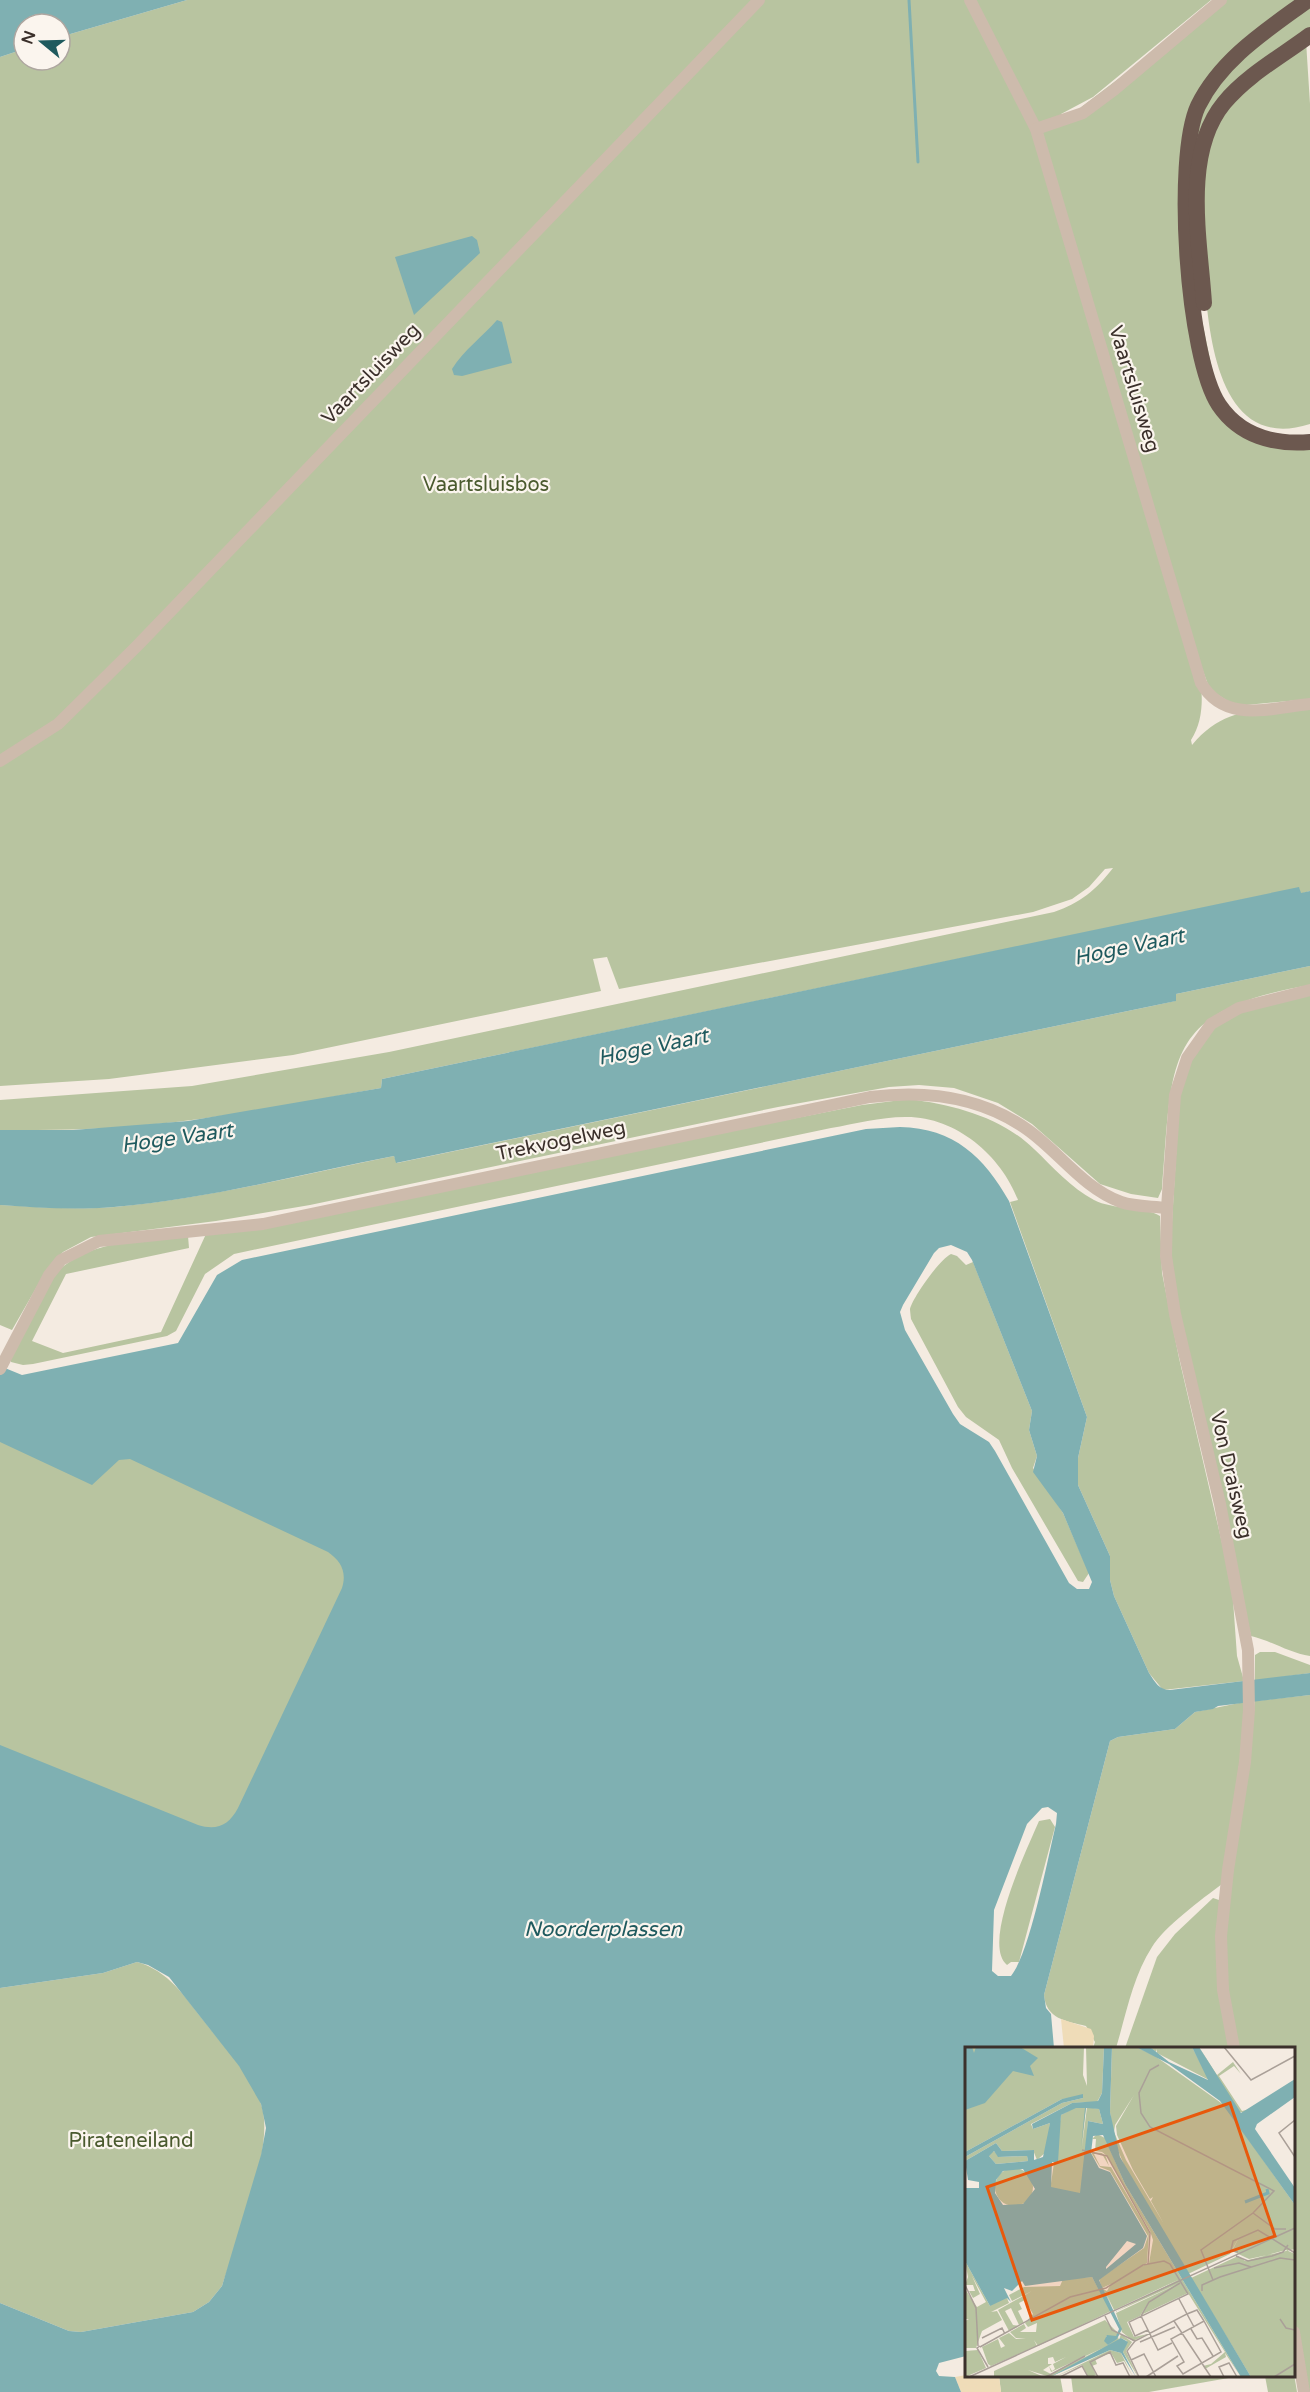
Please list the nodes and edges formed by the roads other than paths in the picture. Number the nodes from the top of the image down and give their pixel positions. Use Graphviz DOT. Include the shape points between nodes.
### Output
graph roads {
  1 [pos="759,0"];
  2 [pos="970,0"];
  3 [pos="1221,0"];
  4 [pos="1309,0"];
  5 [pos="1310,6"];
  6 [pos="1310,35"];
  7 [pos="1036,129"];
  8 [pos="1310,430"];
  9 [pos="1310,442"];
  10 [pos="1310,704"];
  11 [pos="0,761"];
  12 [pos="1310,990"];
  13 [pos="1167,1208"];
  14 [pos="2,1366"];
  15 [pos="1234,2047"];
  16 [pos="1295,2343"];
  17 [pos="1304,2392"];
  1 -- 11 [label="street, Vaartsluisweg" via="137,646 58,724"];
  2 -- 7 [label="street, Vaartsluisweg"];
  3 -- 7 [label="street" via="1083,113"];
  4 -- 5 [label="highway"];
  4 -- 9 [label="highway" via="1238,53 1215,78 1197,108 1191,129 1186,180 1195,323 1202,367 1213,395 1227,416 1254,435 1281,443"];
  6 -- 8 [label="highway" via="1249,79 1223,104 1201,149 1198,184 1208,335 1224,391 1240,412 1258,425 1280,431"];
  7 -- 10 [label="street, Vaartsluisweg" via="1201,683 1216,702 1239,710"];
  12 -- 13 [label="street, Von Draisweg" via="1239,1008 1211,1024 1187,1058 1175,1095"];
  13 -- 14 [label="street, Trekvogelweg" via="1123,1203 1097,1190 1028,1130 998,1112 929,1095 870,1097 264,1224 99,1241 61,1260 49,1275"];
  13 -- 15 [label="street, Von Draisweg" via="1166,1256 1175,1314 1246,1631 1249,1710 1245,1762 1221,1936 1223,1990"];
  16 -- 17 [label="street"];
}
